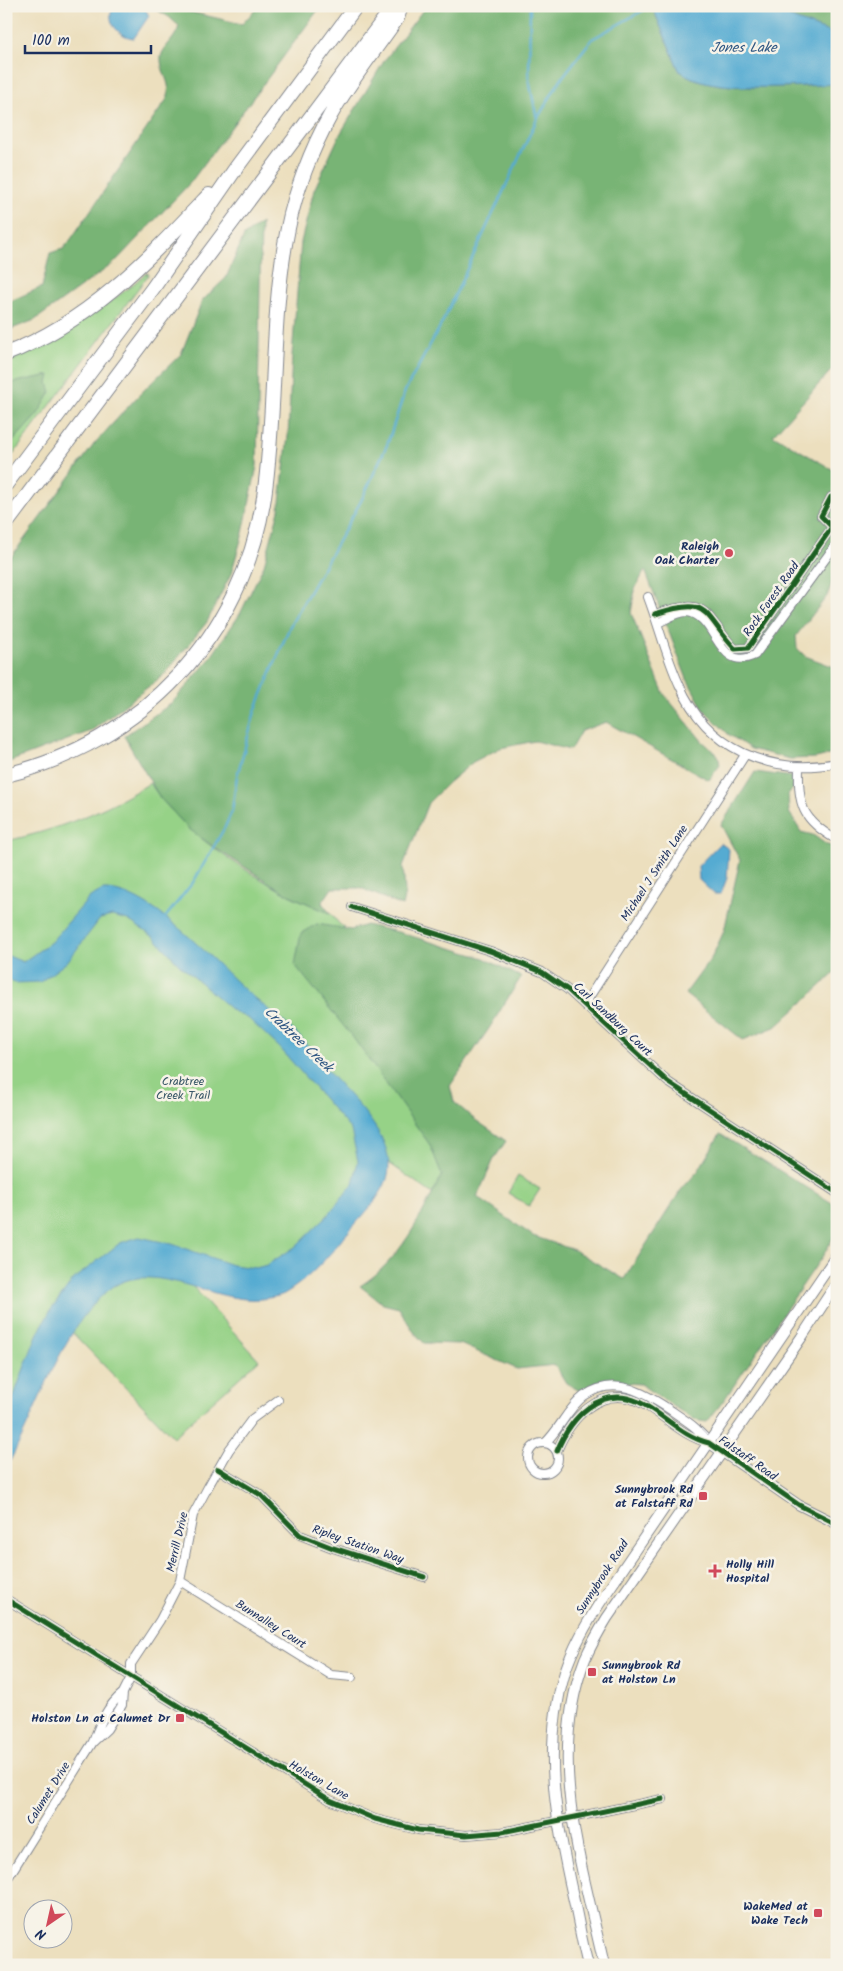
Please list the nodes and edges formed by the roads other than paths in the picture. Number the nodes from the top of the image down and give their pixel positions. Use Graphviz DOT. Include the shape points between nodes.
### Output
graph roads {
  1 [pos="356,6"];
  2 [pos="394,6"];
  3 [pos="402,6"];
  4 [pos="236,168"];
  5 [pos="6,354"];
  6 [pos="6,484"];
  7 [pos="837,496"];
  8 [pos="6,524"];
  9 [pos="837,543"];
  10 [pos="648,597"];
  11 [pos="654,614"];
  12 [pos="658,623"];
  13 [pos="745,756"];
  14 [pos="837,763"];
  15 [pos="799,767"];
  16 [pos="6,775"];
  17 [pos="837,840"];
  18 [pos="352,907"];
  19 [pos="584,1004"];
  20 [pos="837,1193"];
  21 [pos="837,1255"];
  22 [pos="837,1283"];
  23 [pos="278,1400"];
  24 [pos="545,1443"];
  25 [pos="709,1443"];
  26 [pos="556,1451"];
  27 [pos="722,1452"];
  28 [pos="218,1470"];
  29 [pos="837,1524"];
  30 [pos="424,1577"];
  31 [pos="180,1581"];
  32 [pos="6,1599"];
  33 [pos="131,1677"];
  34 [pos="352,1678"];
  35 [pos="663,1799"];
  36 [pos="572,1817"];
  37 [pos="557,1820"];
  38 [pos="6,1881"];
  39 [pos="588,1965"];
  40 [pos="604,1965"];
  1 -- 4 [label="highway"];
  2 -- 8 [label="highway"];
  3 -- 16 [label="highway" via="329,117 302,180 288,226 280,282 267,476 248,564 230,603 186,668 157,698 111,732 70,754"];
  4 -- 5 [label="highway" via="144,263 110,293 67,324"];
  4 -- 6 [label="highway" via="153,288"];
  7 -- 11 [label="street, Rock Forest Road" via="831,497 821,516 832,526 748,648 735,649 708,614 699,608 688,605"];
  9 -- 12 [label="street, Rock Forest Road" via="755,655 746,660 734,658 723,650 702,620 689,612 678,613"];
  10 -- 11 [label="street"];
  11 -- 12 [label="street"];
  12 -- 13 [label="street" via="687,700 709,728"];
  13 -- 15 [label="street" via="761,762"];
  13 -- 19 [label="street, Michael J Smith Lane"];
  14 -- 15 [label="street"];
  15 -- 17 [label="street" via="798,797 805,815 820,830"];
  18 -- 19 [label="street, Carl Sandburg Court" via="517,960 542,972"];
  19 -- 20 [label="street, Carl Sandburg Court" via="668,1082"];
  21 -- 25 [label="main road, Sunnybrook Road"];
  22 -- 27 [label="main road"];
  23 -- 28 [label="street, Merrill Drive" via="252,1419"];
  24 -- 25 [label="street, Falstaff Road" via="571,1408 585,1396 600,1388 617,1386 633,1388 650,1396 699,1430"];
  24 -- 26 [label="street"];
  24 -- 26 [label="street, Falstaff Road" via="530,1451 528,1459 533,1469 543,1473 552,1470 558,1461"];
  25 -- 26 [label="street, Falstaff Road" via="693,1439 639,1402 614,1398 587,1407"];
  25 -- 27 [label="street, Falstaff Road"];
  25 -- 37 [label="main road, Sunnybrook Road" via="622,1569 574,1648 556,1712 552,1755"];
  27 -- 29 [label="street, Falstaff Road" via="798,1505"];
  27 -- 36 [label="main road" via="606,1618 586,1658 569,1727 567,1778"];
  28 -- 30 [label="street, Ripley Station Way" via="261,1495 300,1535"];
  28 -- 31 [label="street, Merrill Drive" via="193,1515"];
  31 -- 33 [label="street, Merrill Drive" via="132,1664"];
  31 -- 34 [label="street, Bunnalley Court" via="331,1675"];
  32 -- 33 [label="street, Holston Lane"];
  33 -- 37 [label="street, Holston Lane" via="330,1800 375,1819 418,1830 466,1835 502,1832"];
  33 -- 38 [label="street, Calumet Drive"];
  35 -- 36 [label="street, Holston Lane"];
  36 -- 37 [label="street, Holston Lane"];
  36 -- 40 [label="main road"];
  37 -- 39 [label="main road, Sunnybrook Road"];
}
